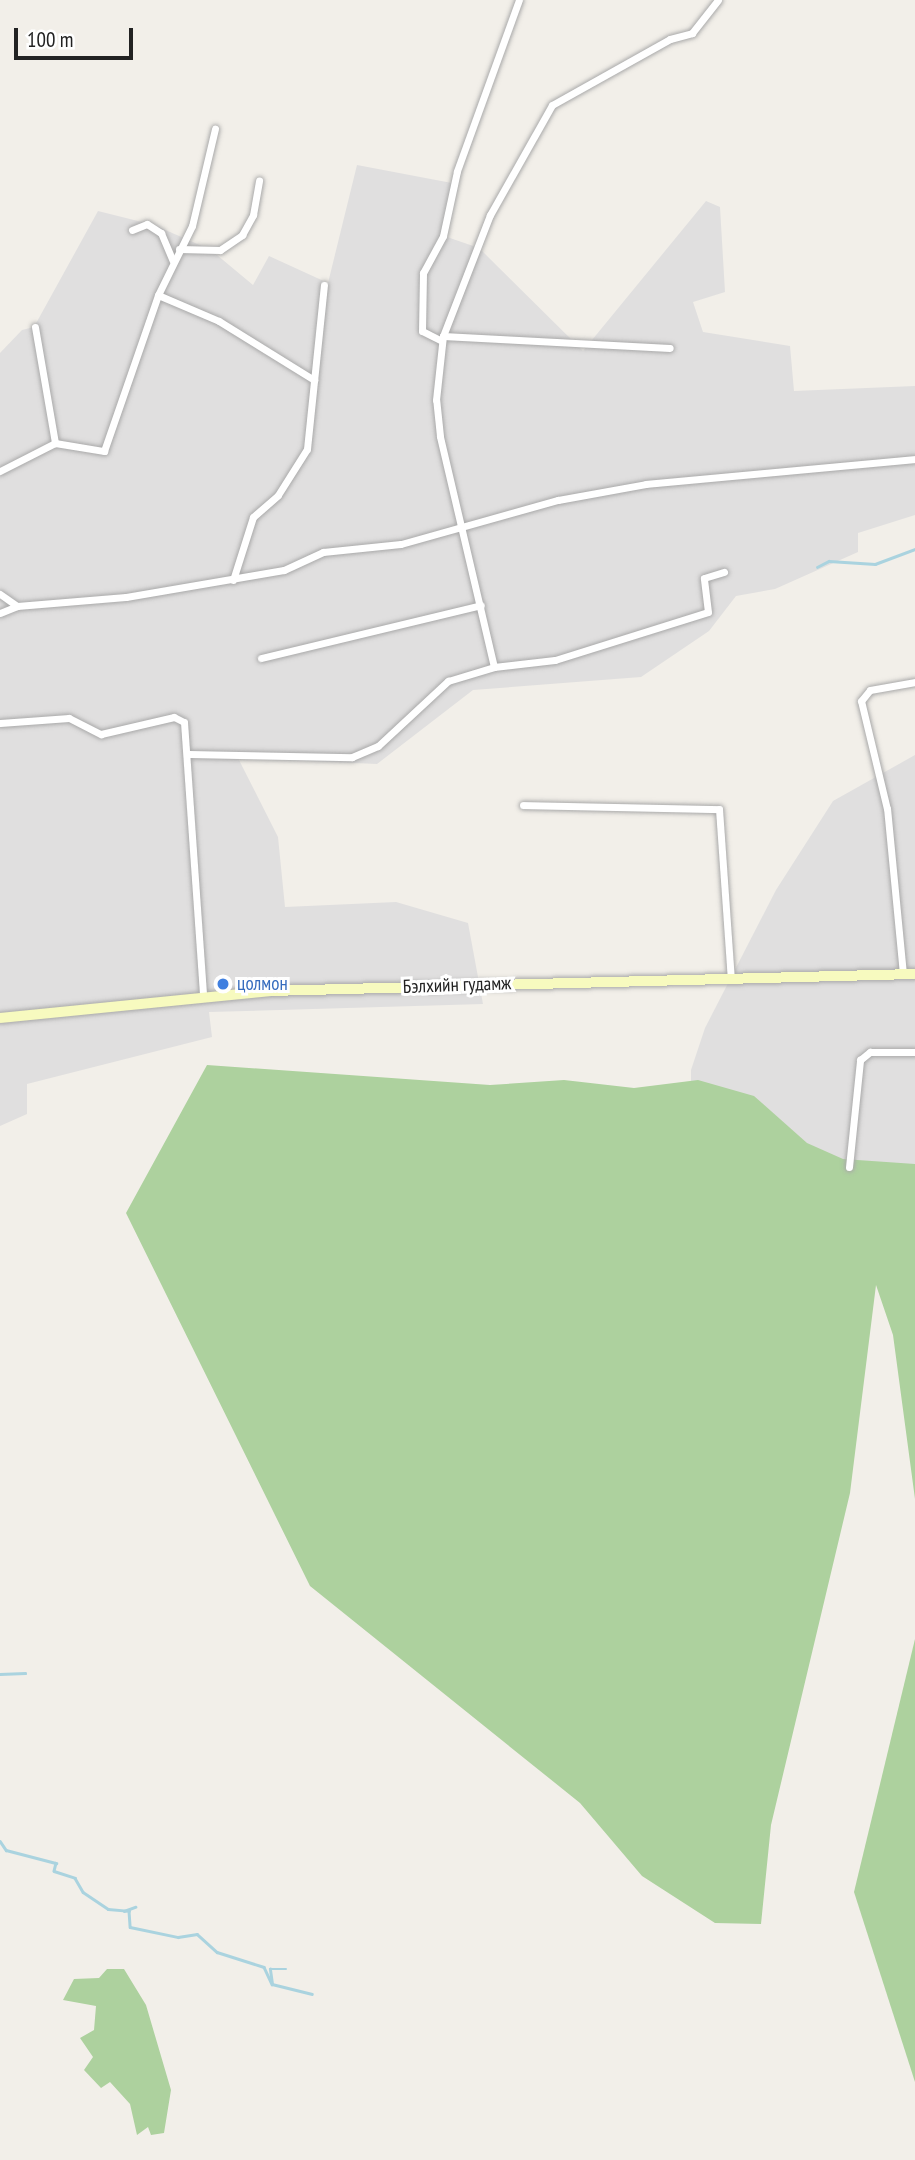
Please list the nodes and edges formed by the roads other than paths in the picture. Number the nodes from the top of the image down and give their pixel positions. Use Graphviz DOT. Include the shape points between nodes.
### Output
graph roads {
  1 [pos="519,0"];
  2 [pos="718,0"];
  3 [pos="215,129"];
  4 [pos="259,181"];
  5 [pos="132,230"];
  6 [pos="179,249"];
  7 [pos="173,261"];
  8 [pos="324,285"];
  9 [pos="158,295"];
  10 [pos="35,327"];
  11 [pos="443,339"];
  12 [pos="670,348"];
  13 [pos="314,380"];
  14 [pos="55,443"];
  15 [pos="915,459"];
  16 [pos="0,471"];
  17 [pos="457,526"];
  18 [pos="724,572"];
  19 [pos="233,580"];
  20 [pos="0,594"];
  21 [pos="481,605"];
  22 [pos="17,606"];
  23 [pos="0,613"];
  24 [pos="261,658"];
  25 [pos="494,667"];
  26 [pos="915,682"];
  27 [pos="0,723"];
  28 [pos="189,754"];
  29 [pos="523,805"];
  30 [pos="903,974"];
  31 [pos="915,974"];
  32 [pos="731,981"];
  33 [pos="203,997"];
  34 [pos="0,1018"];
  35 [pos="915,1052"];
  36 [pos="849,1167"];
  1 -- 11 [label="street" via="457,171 443,236 423,273 422,331"];
  2 -- 11 [label="street" via="692,33 670,39 552,106 490,215"];
  3 -- 6 [label="street" via="192,226"];
  4 -- 6 [label="street" via="254,215 242,235 220,250"];
  5 -- 7 [label="street" via="147,224 161,233"];
  6 -- 7 [label="street"];
  7 -- 9 [label="street"];
  8 -- 13 [label="street"];
  9 -- 13 [label="street" via="219,321"];
  9 -- 14 [label="street" via="104,451"];
  10 -- 14 [label="street"];
  11 -- 12 [label="street"];
  11 -- 17 [label="street" via="436,400"];
  13 -- 19 [label="street" via="307,449 278,495 253,517"];
  14 -- 16 [label="street"];
  15 -- 17 [label="street" via="646,484"];
  17 -- 19 [label="street" via="401,544 323,552 284,570"];
  17 -- 21 [label="street"];
  18 -- 25 [label="street" via="704,578 708,612 555,660"];
  19 -- 22 [label="street"];
  20 -- 22 [label="street"];
  21 -- 24 [label="street"];
  21 -- 25 [label="street"];
  22 -- 23 [label="street"];
  25 -- 28 [label="street" via="448,681 378,746 352,757"];
  26 -- 30 [label="street" via="861,696 887,809"];
  27 -- 28 [label="street" via="69,718 100,734 174,717 187,728"];
  28 -- 33 [label="street"];
  29 -- 32 [label="street" via="719,809"];
  30 -- 31 [label="main road, Бэлхийн гудамж"];
  30 -- 32 [label="main road, Бэлхийн гудамж"];
  32 -- 33 [label="main road, Бэлхийн гудамж"];
  33 -- 34 [label="main road, Бэлхийн гудамж"];
  35 -- 36 [label="street" via="870,1052 860,1060"];
}
